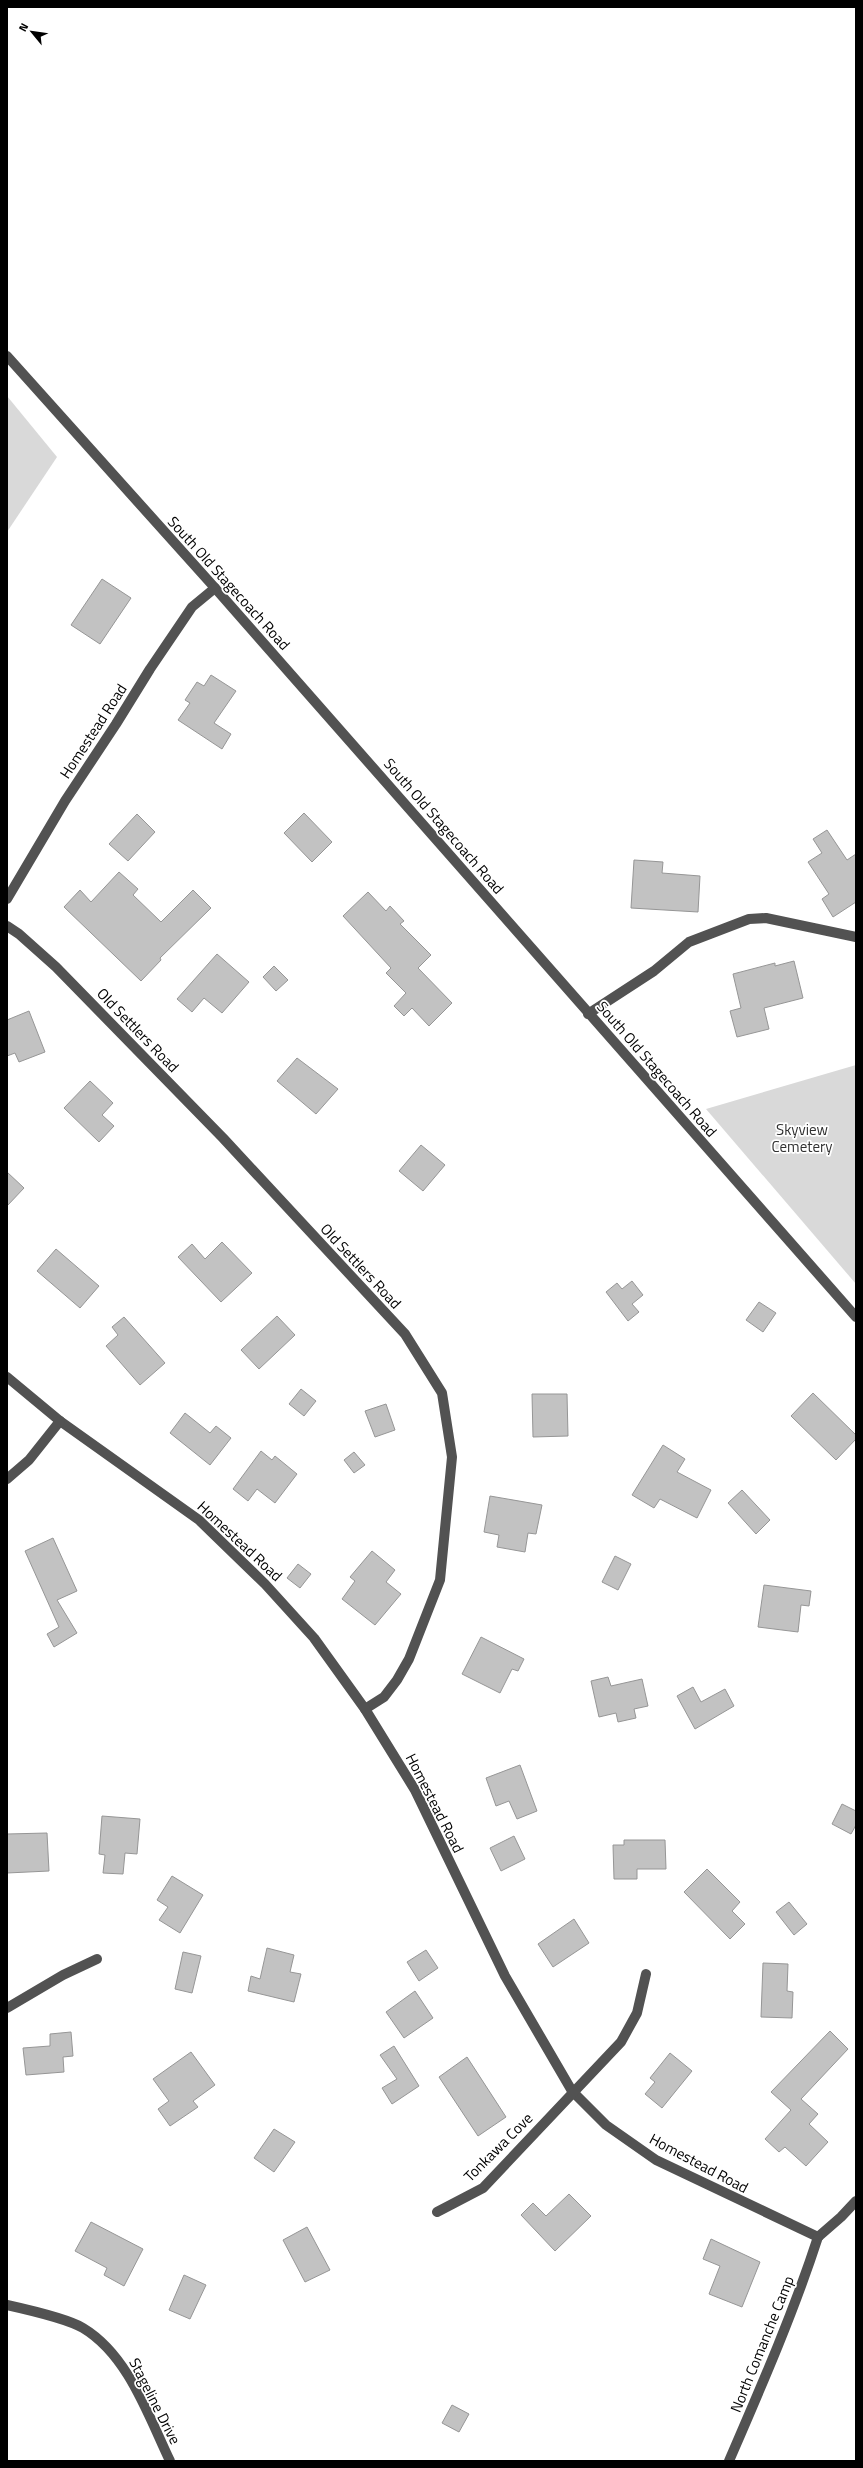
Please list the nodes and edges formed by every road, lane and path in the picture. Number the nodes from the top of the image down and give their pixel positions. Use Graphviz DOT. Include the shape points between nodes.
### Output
graph roads {
  1 [pos="7,356"];
  2 [pos="215,588"];
  3 [pos="7,899"];
  4 [pos="7,926"];
  5 [pos="856,937"];
  6 [pos="588,1014"];
  7 [pos="856,1317"];
  8 [pos="7,1377"];
  9 [pos="60,1421"];
  10 [pos="7,1479"];
  11 [pos="365,1709"];
  12 [pos="97,1959"];
  13 [pos="646,1974"];
  14 [pos="7,2008"];
  15 [pos="572,2091"];
  16 [pos="856,2201"];
  17 [pos="437,2212"];
  18 [pos="818,2237"];
  19 [pos="7,2305"];
  20 [pos="170,2461"];
  21 [pos="729,2461"];
  1 -- 2 [label="street, South Old Stagecoach Road"];
  2 -- 3 [label="street, Homestead Road" via="192,607 150,669"];
  2 -- 6 [label="street, South Old Stagecoach Road"];
  4 -- 11 [label="street, Old Settlers Road" via="56,967 228,1144 405,1334 442,1393 452,1457 440,1580 409,1659 397,1680 384,1697"];
  5 -- 6 [label="street" via="766,918 749,919 689,942 654,971"];
  6 -- 7 [label="street, South Old Stagecoach Road"];
  8 -- 9 [label="street, Homestead Road"];
  9 -- 10 [label="street" via="29,1460"];
  9 -- 11 [label="street, Homestead Road" via="199,1520 266,1584 314,1638"];
  11 -- 15 [label="street, Homestead Road" via="415,1790 505,1976"];
  12 -- 14 [label="street" via="57,1978"];
  13 -- 15 [label="street, Tonkawa Cove" via="637,2013 621,2042"];
  15 -- 17 [label="street, Tonkawa Cove" via="483,2188"];
  15 -- 18 [label="street, Homestead Road" via="606,2125 656,2160"];
  16 -- 18 [label="street"];
  18 -- 21 [label="street, North Comanche Camp" via="801,2291"];
  19 -- 20 [label="street, Stageline Drive" via="82,2328 115,2356 133,2386"];
}
